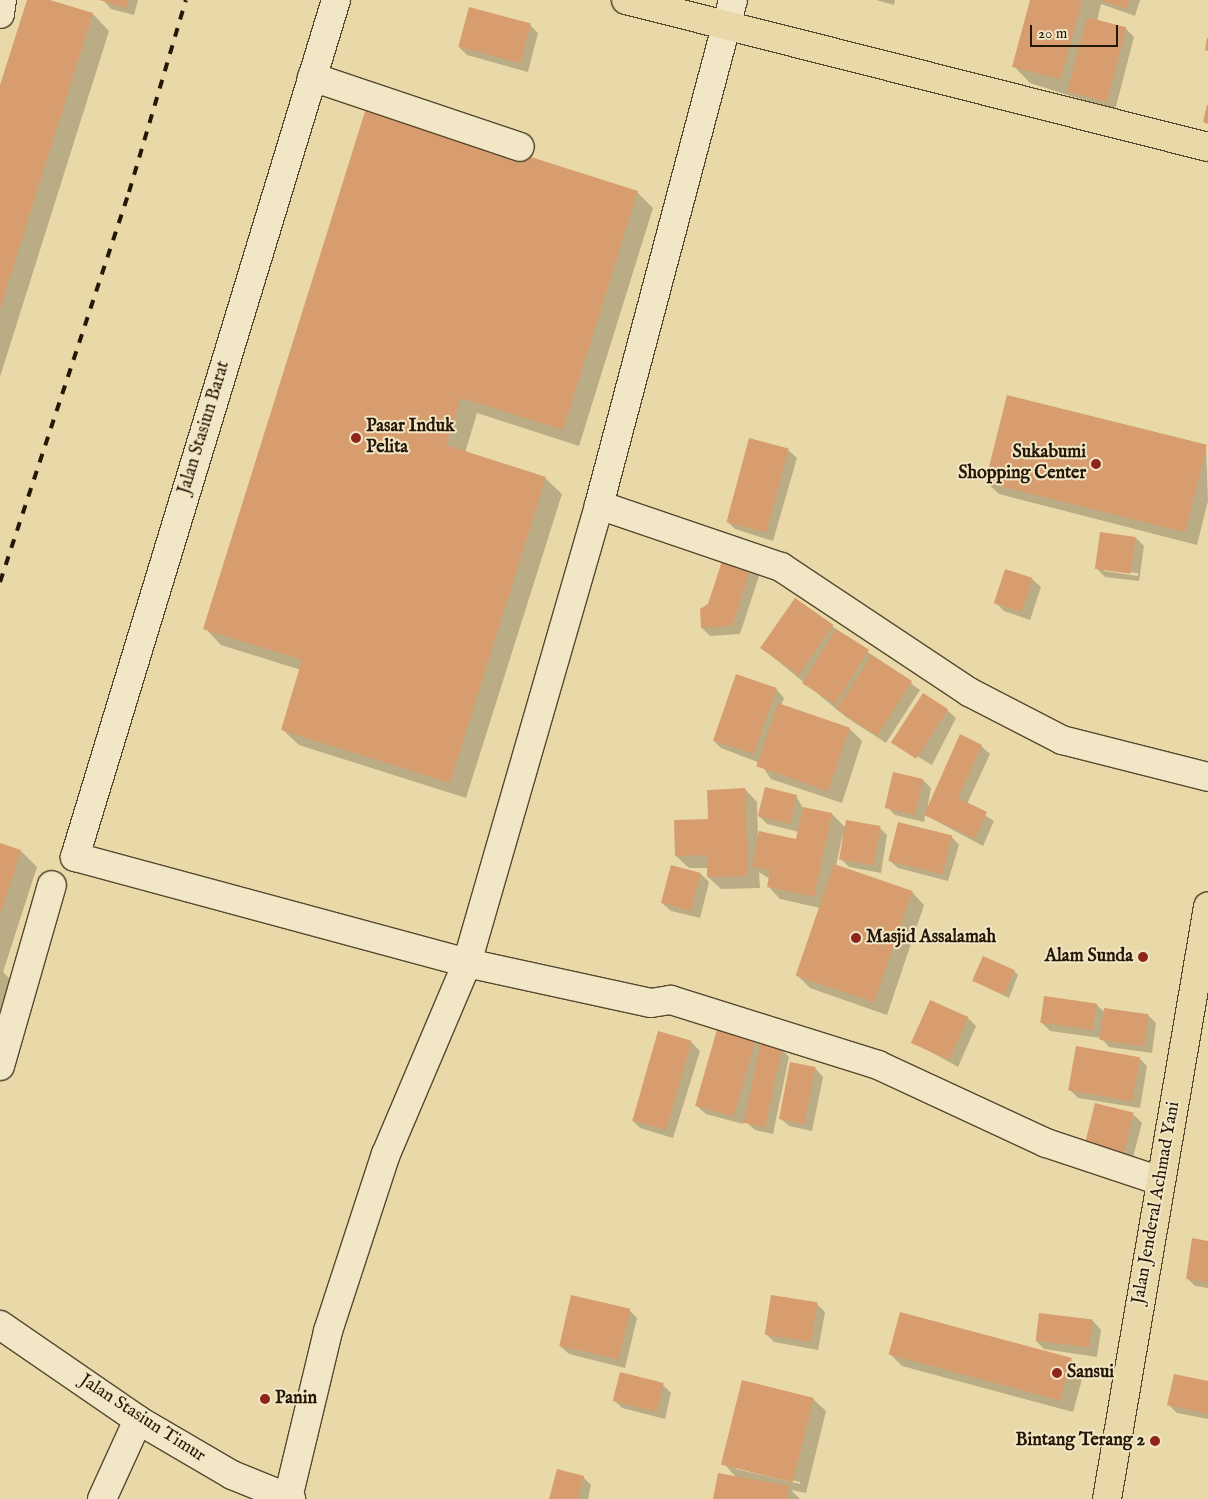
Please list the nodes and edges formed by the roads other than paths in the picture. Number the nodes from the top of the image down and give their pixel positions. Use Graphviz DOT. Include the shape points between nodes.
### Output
graph roads {
  1 [pos="2,0"];
  2 [pos="336,0"];
  3 [pos="626,0"];
  4 [pos="731,12"];
  5 [pos="0,14"];
  6 [pos="312,77"];
  7 [pos="520,147"];
  8 [pos="1208,147"];
  9 [pos="599,505"];
  10 [pos="1208,777"];
  11 [pos="52,885"];
  12 [pos="1208,908"];
  13 [pos="467,963"];
  14 [pos="1202,974"];
  15 [pos="0,1066"];
  16 [pos="1160,1181"];
  17 [pos="0,1325"];
  18 [pos="138,1420"];
  19 [pos="102,1499"];
  20 [pos="289,1499"];
  21 [pos="1107,1499"];
  1 -- 5 [label="street"];
  2 -- 6 [label="street, Jalan Stasiun Barat"];
  3 -- 4 [label="main road"];
  4 -- 8 [label="main road"];
  4 -- 9 [label="street"];
  6 -- 7 [label="street"];
  6 -- 13 [label="street, Jalan Stasiun Barat" via="75,857"];
  9 -- 10 [label="street" via="781,567 970,692 1062,740"];
  9 -- 13 [label="street"];
  11 -- 15 [label="street"];
  12 -- 14 [label="main road, Jalan Jenderal Achmad Yani"];
  13 -- 16 [label="street" via="650,1003 671,1000 878,1065 1046,1143"];
  13 -- 20 [label="street" via="386,1154 328,1332"];
  14 -- 16 [label="main road, Jalan Jenderal Achmad Yani"];
  16 -- 21 [label="main road, Jalan Jenderal Achmad Yani"];
  17 -- 18 [label="street, Jalan Stasiun Timur"];
  18 -- 19 [label="street"];
  18 -- 20 [label="street, Jalan Stasiun Timur" via="232,1476"];
}
